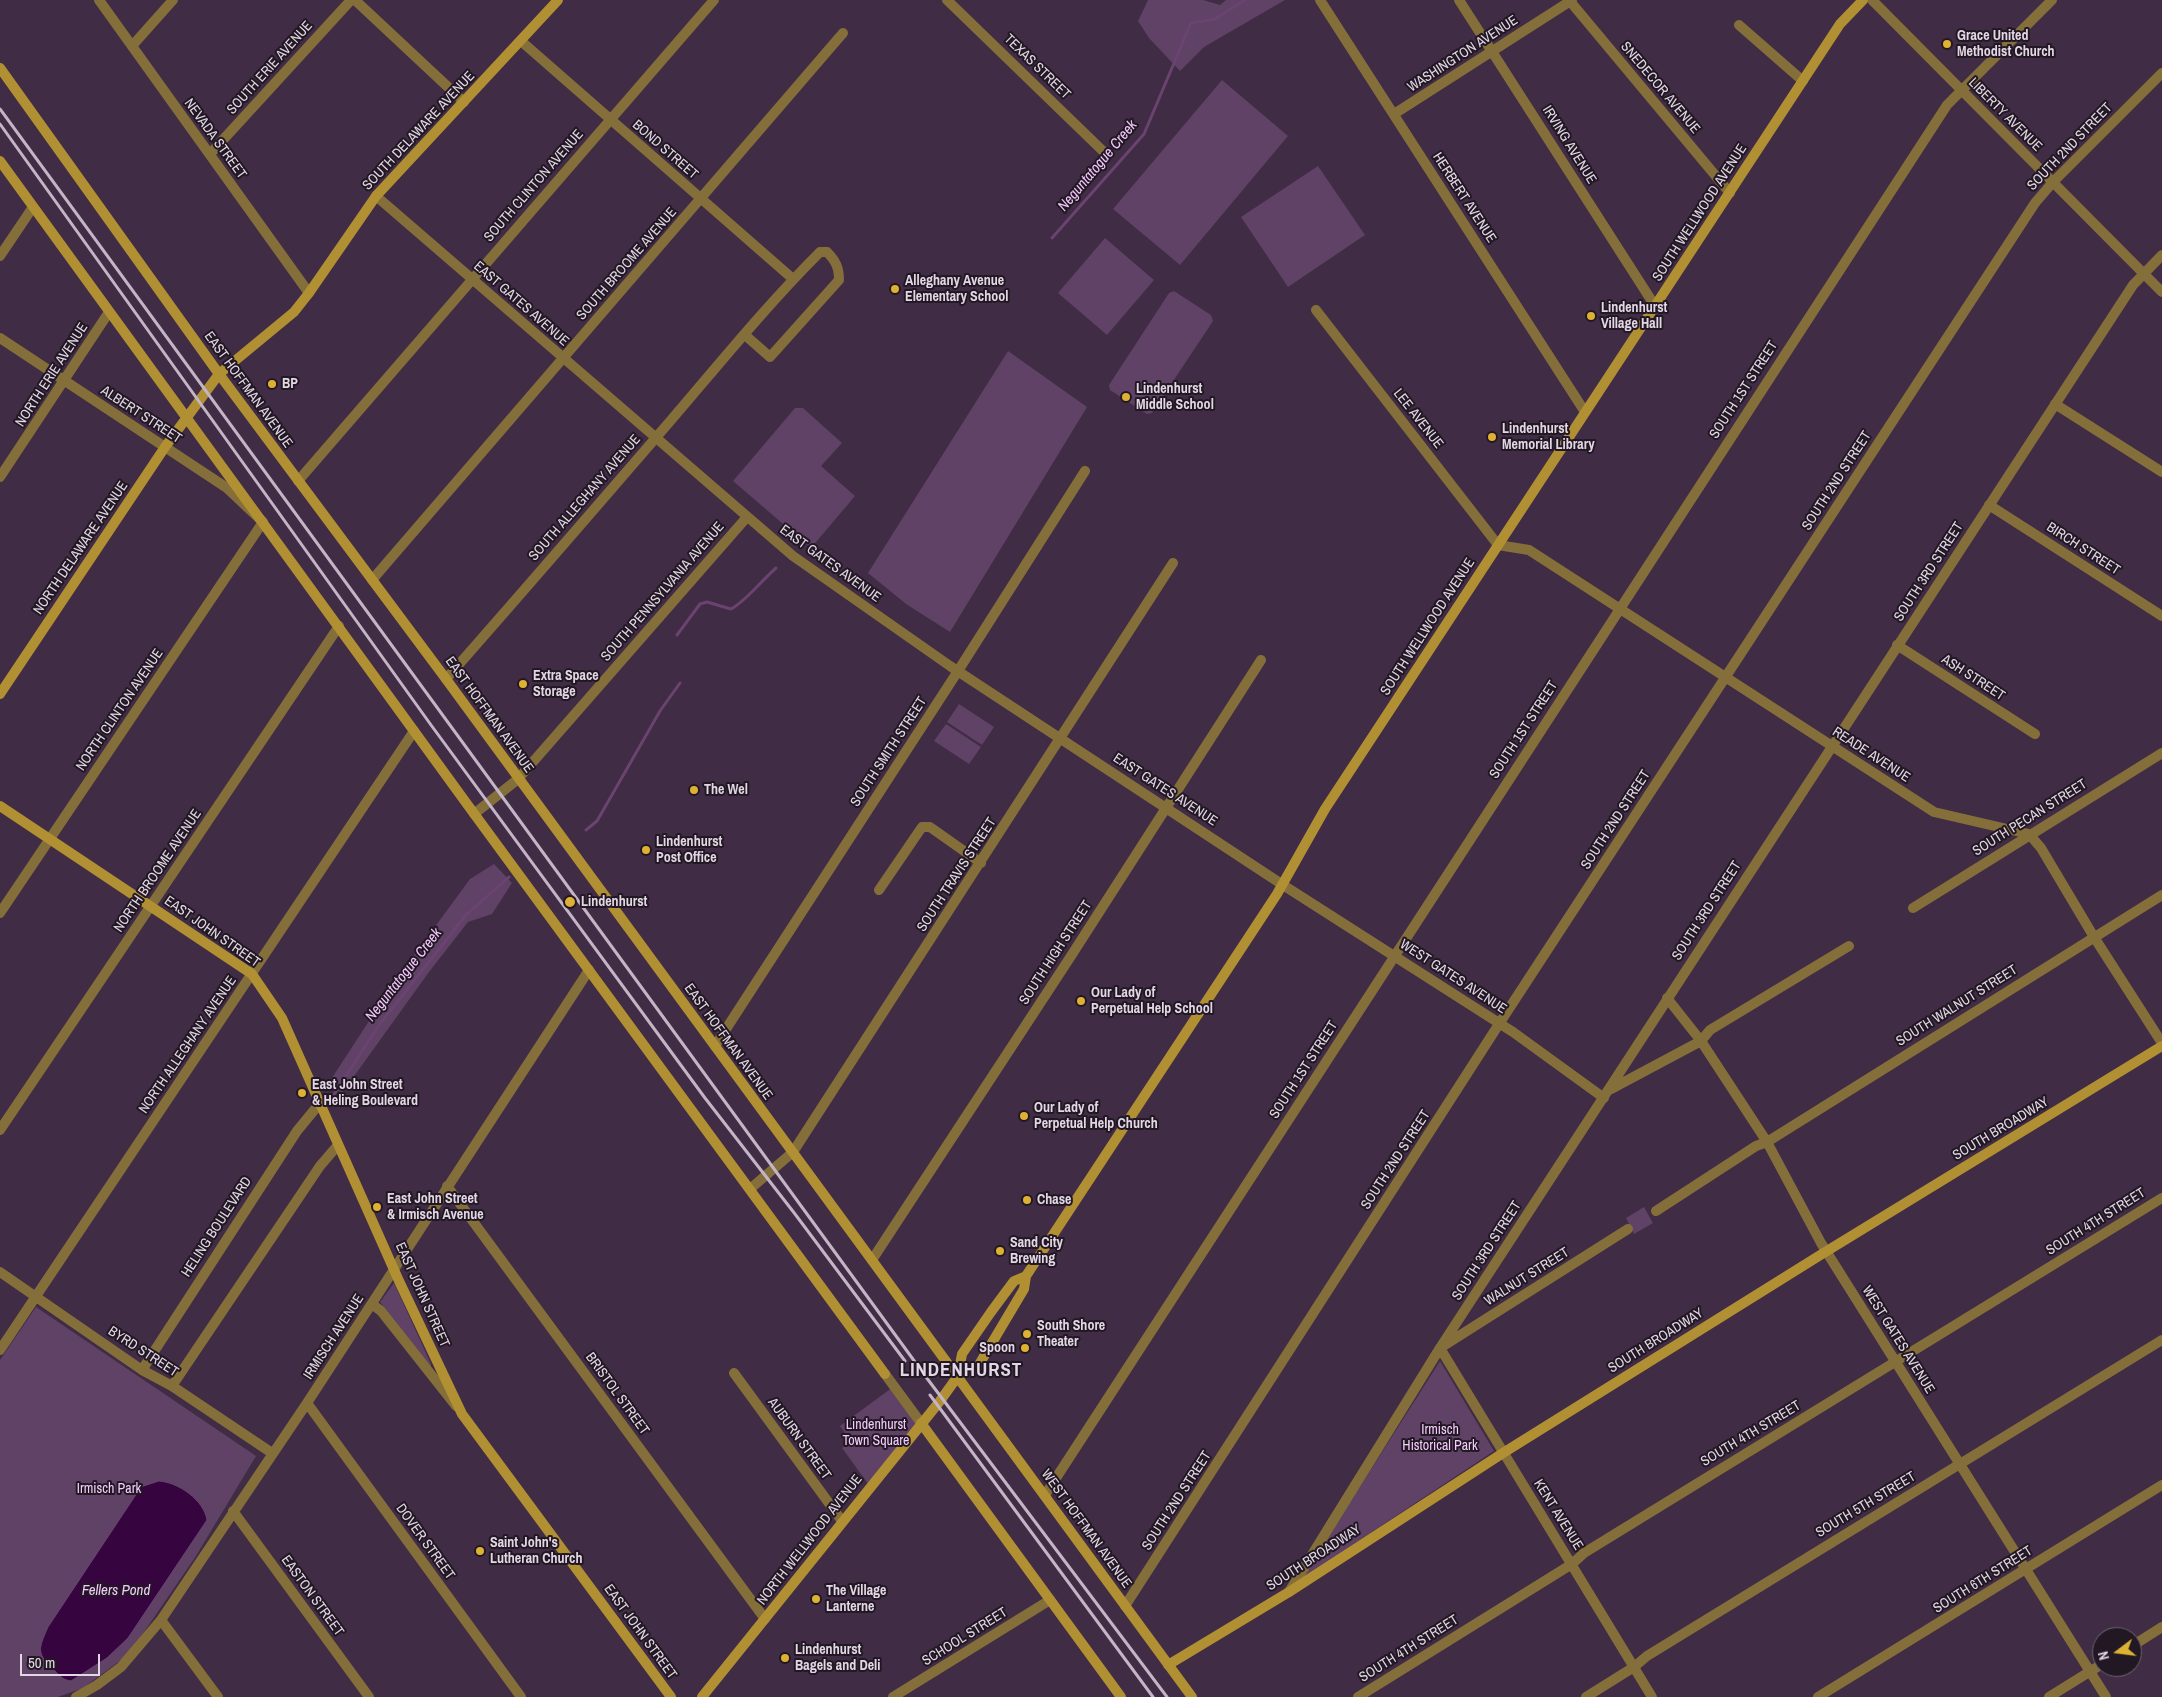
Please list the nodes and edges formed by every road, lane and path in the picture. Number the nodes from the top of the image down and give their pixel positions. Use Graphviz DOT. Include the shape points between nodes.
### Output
graph roads {
  1 [pos="99,0"];
  2 [pos="173,0"];
  3 [pos="351,0"];
  4 [pos="355,0"];
  5 [pos="558,0"];
  6 [pos="714,0"];
  7 [pos="947,0"];
  8 [pos="1320,0"];
  9 [pos="1459,0"];
  10 [pos="1863,0"];
  11 [pos="1872,0"];
  12 [pos="2052,0"];
  13 [pos="1570,1"];
  14 [pos="1740,25"];
  15 [pos="843,33"];
  16 [pos="520,41"];
  17 [pos="132,46"];
  18 [pos="1493,51"];
  19 [pos="0,68"];
  20 [pos="2162,73"];
  21 [pos="1803,82"];
  22 [pos="1961,92"];
  23 [pos="464,102"];
  24 [pos="1394,114"];
  25 [pos="609,120"];
  26 [pos="210,154"];
  27 [pos="1107,154"];
  28 [pos="0,161"];
  29 [pos="2053,182"];
  30 [pos="1730,193"];
  31 [pos="376,196"];
  32 [pos="701,200"];
  33 [pos="33,207"];
  34 [pos="2162,254"];
  35 [pos="0,256"];
  36 [pos="2143,273"];
  37 [pos="794,279"];
  38 [pos="472,280"];
  39 [pos="2162,292"];
  40 [pos="309,293"];
  41 [pos="1655,306"];
  42 [pos="1316,310"];
  43 [pos="109,312"];
  44 [pos="745,335"];
  45 [pos="0,338"];
  46 [pos="564,360"];
  47 [pos="219,374"];
  48 [pos="64,381"];
  49 [pos="2055,404"];
  50 [pos="1585,412"];
  51 [pos="186,418"];
  52 [pos="655,438"];
  53 [pos="165,448"];
  54 [pos="1085,471"];
  55 [pos="2162,472"];
  56 [pos="0,477"];
  57 [pos="298,481"];
  58 [pos="1989,505"];
  59 [pos="747,517"];
  60 [pos="263,522"];
  61 [pos="1498,545"];
  62 [pos="1173,563"];
  63 [pos="372,580"];
  64 [pos="1619,607"];
  65 [pos="2162,616"];
  66 [pos="338,626"];
  67 [pos="1897,645"];
  68 [pos="1260,660"];
  69 [pos="958,671"];
  70 [pos="1726,676"];
  71 [pos="446,679"];
  72 [pos="0,694"];
  73 [pos="414,731"];
  74 [pos="2035,734"];
  75 [pos="1060,739"];
  76 [pos="1832,745"];
  77 [pos="2162,753"];
  78 [pos="518,779"];
  79 [pos="0,806"];
  80 [pos="1166,808"];
  81 [pos="474,814"];
  82 [pos="2029,834"];
  83 [pos="50,840"];
  84 [pos="981,863"];
  85 [pos="1283,885"];
  86 [pos="879,890"];
  87 [pos="2162,895"];
  88 [pos="151,906"];
  89 [pos="1913,908"];
  90 [pos="0,914"];
  91 [pos="2094,937"];
  92 [pos="1849,946"];
  93 [pos="1394,955"];
  94 [pos="589,970"];
  95 [pos="252,974"];
  96 [pos="1667,998"];
  97 [pos="1499,1024"];
  98 [pos="1701,1041"];
  99 [pos="2162,1045"];
  100 [pos="714,1046"];
  101 [pos="1607,1094"];
  102 [pos="320,1103"];
  103 [pos="0,1130"];
  104 [pos="1767,1142"];
  105 [pos="338,1145"];
  106 [pos="793,1152"];
  107 [pos="447,1186"];
  108 [pos="750,1190"];
  109 [pos="2162,1198"];
  110 [pos="1656,1211"];
  111 [pos="1628,1229"];
  112 [pos="1826,1252"];
  113 [pos="872,1260"];
  114 [pos="394,1269"];
  115 [pos="0,1272"];
  116 [pos="1026,1276"];
  117 [pos="36,1296"];
  118 [pos="372,1304"];
  119 [pos="2162,1340"];
  120 [pos="1440,1348"];
  121 [pos="0,1350"];
  122 [pos="1895,1362"];
  123 [pos="142,1370"];
  124 [pos="734,1373"];
  125 [pos="958,1376"];
  126 [pos="172,1386"];
  127 [pos="940,1401"];
  128 [pos="307,1403"];
  129 [pos="462,1414"];
  130 [pos="921,1423"];
  131 [pos="272,1453"];
  132 [pos="1503,1453"];
  133 [pos="1959,1464"];
  134 [pos="2162,1486"];
  135 [pos="1045,1495"];
  136 [pos="233,1510"];
  137 [pos="842,1521"];
  138 [pos="1572,1564"];
  139 [pos="2026,1569"];
  140 [pos="1289,1592"];
  141 [pos="1050,1600"];
  142 [pos="1125,1606"];
  143 [pos="764,1619"];
  144 [pos="161,1620"];
  145 [pos="2162,1628"];
  146 [pos="2142,1640"];
  147 [pos="1168,1664"];
  148 [pos="1634,1667"];
  149 [pos="2090,1672"];
  150 [pos="76,1697"];
  151 [pos="218,1697"];
  152 [pos="369,1697"];
  153 [pos="521,1697"];
  154 [pos="671,1697"];
  155 [pos="702,1697"];
  156 [pos="893,1697"];
  157 [pos="1121,1697"];
  158 [pos="1192,1697"];
  159 [pos="1358,1697"];
  160 [pos="1586,1697"];
  161 [pos="1652,1697"];
  162 [pos="1818,1697"];
  163 [pos="2049,1697"];
  164 [pos="2106,1697"];
  1 -- 17 [label="street, NEVADA STREET"];
  2 -- 17 [label="street"];
  3 -- 26 [label="street, SOUTH ERIE AVENUE"];
  4 -- 23 [label="street"];
  5 -- 16 [label="street, SOUTH DELAWARE AVENUE"];
  6 -- 25 [label="street, SOUTH CLINTON AVENUE"];
  7 -- 27 [label="street, TEXAS STREET"];
  8 -- 24 [label="street, HERBERT AVENUE"];
  9 -- 18 [label="street, IRVING AVENUE"];
  10 -- 21 [label="street, SOUTH WELLWOOD AVENUE" via="1840,24"];
  11 -- 22 [label="street, LIBERTY AVENUE"];
  12 -- 22 [label="street, SOUTH 1ST STREET"];
  13 -- 18 [label="street, WASHINGTON AVENUE"];
  13 -- 30 [label="street, SNEDECOR AVENUE"];
  14 -- 21 [label="street"];
  15 -- 32 [label="street, SOUTH BROOME AVENUE"];
  16 -- 23 [label="street, SOUTH DELAWARE AVENUE"];
  16 -- 25 [label="street, BOND STREET"];
  17 -- 26 [label="street, NEVADA STREET"];
  18 -- 24 [label="street, WASHINGTON AVENUE"];
  18 -- 41 [label="street, IRVING AVENUE"];
  19 -- 47 [label="street, EAST HOFFMAN AVENUE"];
  20 -- 29 [label="street, SOUTH 2ND STREET"];
  21 -- 30 [label="street, SOUTH WELLWOOD AVENUE"];
  22 -- 29 [label="street, LIBERTY AVENUE"];
  22 -- 64 [label="street, SOUTH 1ST STREET" via="1946,105"];
  23 -- 31 [label="street, SOUTH DELAWARE AVENUE"];
  24 -- 50 [label="street, HERBERT AVENUE"];
  25 -- 32 [label="street, BOND STREET"];
  25 -- 38 [label="street, SOUTH CLINTON AVENUE"];
  26 -- 40 [label="street, NEVADA STREET"];
  28 -- 33 [label="street"];
  29 -- 36 [label="street, LIBERTY AVENUE"];
  29 -- 70 [label="street, SOUTH 2ND STREET" via="2035,203"];
  30 -- 41 [label="street, SOUTH WELLWOOD AVENUE"];
  31 -- 38 [label="street, EAST GATES AVENUE"];
  31 -- 40 [label="street, SOUTH DELAWARE AVENUE"];
  32 -- 37 [label="street, BOND STREET"];
  32 -- 46 [label="street, SOUTH BROOME AVENUE"];
  33 -- 35 [label="street"];
  33 -- 43 [label="street"];
  34 -- 36 [label="street, SOUTH 3RD STREET"];
  36 -- 39 [label="street, LIBERTY AVENUE"];
  36 -- 49 [label="street, SOUTH 3RD STREET"];
  37 -- 44 [label="street, SOUTH ALLEGHANY AVENUE"];
  37 -- 44 [label="street, SOUTH ALLEGHANY AVENUE" via="823,251 832,257 839,271 839,280 770,356"];
  38 -- 46 [label="street, EAST GATES AVENUE"];
  38 -- 57 [label="street, SOUTH CLINTON AVENUE"];
  40 -- 47 [label="street, SOUTH DELAWARE AVENUE" via="294,312"];
  41 -- 50 [label="street, SOUTH WELLWOOD AVENUE"];
  42 -- 61 [label="street, LEE AVENUE"];
  43 -- 48 [label="street, NORTH ERIE AVENUE"];
  43 -- 51 [label="street"];
  44 -- 52 [label="street, SOUTH ALLEGHANY AVENUE"];
  45 -- 48 [label="street, ALBERT STREET"];
  46 -- 52 [label="street, EAST GATES AVENUE"];
  46 -- 63 [label="street, SOUTH BROOME AVENUE"];
  47 -- 51 [label="street, SOUTH DELAWARE AVENUE"];
  47 -- 57 [label="street, EAST HOFFMAN AVENUE"];
  48 -- 53 [label="street, ALBERT STREET"];
  48 -- 56 [label="street, NORTH ERIE AVENUE"];
  49 -- 55 [label="street"];
  49 -- 58 [label="street, SOUTH 3RD STREET"];
  50 -- 61 [label="street, SOUTH WELLWOOD AVENUE"];
  51 -- 53 [label="street, NORTH DELAWARE AVENUE"];
  51 -- 60 [label="street"];
  52 -- 59 [label="street, EAST GATES AVENUE"];
  52 -- 71 [label="street, SOUTH ALLEGHANY AVENUE"];
  53 -- 60 [label="street, ALBERT STREET" via="227,488"];
  53 -- 72 [label="street, NORTH DELAWARE AVENUE"];
  54 -- 69 [label="street, SOUTH SMITH STREET"];
  57 -- 63 [label="street, EAST HOFFMAN AVENUE"];
  58 -- 65 [label="street, BIRCH STREET"];
  58 -- 67 [label="street, SOUTH 3RD STREET"];
  59 -- 69 [label="street, EAST GATES AVENUE" via="792,556"];
  59 -- 78 [label="street, SOUTH PENNSYLVANIA AVENUE"];
  60 -- 66 [label="street"];
  60 -- 83 [label="street, NORTH CLINTON AVENUE"];
  61 -- 64 [label="street, READE AVENUE" via="1529,550"];
  61 -- 85 [label="street, SOUTH WELLWOOD AVENUE" via="1325,809"];
  62 -- 75 [label="street, SOUTH TRAVIS STREET"];
  63 -- 71 [label="street, EAST HOFFMAN AVENUE"];
  64 -- 70 [label="street, READE AVENUE"];
  64 -- 93 [label="street, SOUTH 1ST STREET"];
  66 -- 73 [label="street"];
  66 -- 88 [label="street, NORTH BROOME AVENUE"];
  67 -- 74 [label="street, ASH STREET"];
  67 -- 76 [label="street, SOUTH 3RD STREET"];
  68 -- 80 [label="street, SOUTH HIGH STREET"];
  69 -- 75 [label="street, EAST GATES AVENUE"];
  69 -- 100 [label="street, SOUTH SMITH STREET"];
  70 -- 76 [label="street, READE AVENUE"];
  70 -- 97 [label="street, SOUTH 2ND STREET"];
  71 -- 78 [label="street, EAST HOFFMAN AVENUE"];
  73 -- 81 [label="street"];
  73 -- 95 [label="street, NORTH ALLEGHANY AVENUE"];
  75 -- 80 [label="street, EAST GATES AVENUE"];
  75 -- 84 [label="street, SOUTH TRAVIS STREET"];
  76 -- 82 [label="street, READE AVENUE" via="1934,812"];
  76 -- 96 [label="street, SOUTH 3RD STREET"];
  77 -- 82 [label="street, SOUTH PECAN STREET"];
  78 -- 81 [label="street, SOUTH PENNSYLVANIA AVENUE"];
  78 -- 100 [label="street, EAST HOFFMAN AVENUE"];
  79 -- 83 [label="street, EAST JOHN STREET"];
  80 -- 85 [label="street, EAST GATES AVENUE"];
  80 -- 113 [label="street, SOUTH HIGH STREET"];
  81 -- 94 [label="street"];
  82 -- 89 [label="street, SOUTH PECAN STREET"];
  82 -- 91 [label="street" via="2041,848"];
  83 -- 88 [label="street, EAST JOHN STREET"];
  83 -- 90 [label="street, NORTH CLINTON AVENUE"];
  84 -- 86 [label="street" via="930,827 922,828"];
  84 -- 106 [label="street, SOUTH TRAVIS STREET"];
  85 -- 93 [label="street, WEST GATES AVENUE"];
  85 -- 116 [label="street, SOUTH WELLWOOD AVENUE"];
  87 -- 91 [label="street, SOUTH WALNUT STREET"];
  88 -- 95 [label="street, EAST JOHN STREET"];
  88 -- 103 [label="street, NORTH BROOME AVENUE"];
  91 -- 99 [label="street"];
  91 -- 104 [label="street, SOUTH WALNUT STREET"];
  92 -- 98 [label="street" via="1710,1030"];
  93 -- 97 [label="street, WEST GATES AVENUE"];
  93 -- 135 [label="street, SOUTH 1ST STREET"];
  94 -- 107 [label="street, IRMISCH AVENUE"];
  94 -- 108 [label="street"];
  95 -- 102 [label="street, EAST JOHN STREET" via="282,1018"];
  95 -- 117 [label="street, NORTH ALLEGHANY AVENUE"];
  96 -- 98 [label="street, WEST GATES AVENUE"];
  96 -- 101 [label="street, SOUTH 3RD STREET"];
  97 -- 101 [label="street, WEST GATES AVENUE"];
  97 -- 142 [label="street, SOUTH 2ND STREET"];
  98 -- 101 [label="street"];
  98 -- 104 [label="street, WEST GATES AVENUE"];
  99 -- 112 [label="street, SOUTH BROADWAY"];
  100 -- 106 [label="street, EAST HOFFMAN AVENUE"];
  101 -- 120 [label="street, SOUTH 3RD STREET"];
  102 -- 105 [label="street, EAST JOHN STREET"];
  102 -- 123 [label="street, HELING BOULEVARD" via="298,1131"];
  104 -- 110 [label="street"];
  104 -- 112 [label="street, WEST GATES AVENUE"];
  105 -- 114 [label="street, EAST JOHN STREET"];
  105 -- 126 [label="street" via="320,1166"];
  106 -- 108 [label="street, SOUTH TRAVIS STREET"];
  106 -- 113 [label="street, EAST HOFFMAN AVENUE"];
  107 -- 114 [label="street, IRMISCH AVENUE"];
  107 -- 143 [label="street, BRISTOL STREET"];
  108 -- 130 [label="street"];
  109 -- 122 [label="street, SOUTH 4TH STREET"];
  111 -- 120 [label="street, WALNUT STREET"];
  112 -- 122 [label="street, WEST GATES AVENUE"];
  112 -- 132 [label="street, SOUTH BROADWAY"];
  113 -- 125 [label="street, EAST HOFFMAN AVENUE"];
  114 -- 118 [label="street, IRMISCH AVENUE"];
  114 -- 129 [label="street, EAST JOHN STREET"];
  115 -- 117 [label="street, BYRD STREET"];
  116 -- 125 [label="street, SOUTH WELLWOOD AVENUE" via="1009,1287 962,1354"];
  116 -- 125 [label="street, SOUTH WELLWOOD AVENUE" via="1024,1289 977,1368"];
  117 -- 121 [label="street, NORTH ALLEGHANY AVENUE"];
  117 -- 123 [label="street, BYRD STREET"];
  118 -- 128 [label="street, IRMISCH AVENUE"];
  118 -- 129 [label="street, EAST JOHN STREET" via="381,1311"];
  119 -- 133 [label="street, SOUTH 5TH STREET"];
  120 -- 132 [label="street, KENT AVENUE"];
  120 -- 140 [label="street, SOUTH 3RD STREET"];
  122 -- 133 [label="street, WEST GATES AVENUE"];
  122 -- 138 [label="street, SOUTH 4TH STREET" via="1584,1553"];
  123 -- 126 [label="street, BYRD STREET"];
  124 -- 137 [label="street, AUBURN STREET"];
  125 -- 127 [label="street, SOUTH WELLWOOD AVENUE"];
  125 -- 135 [label="street, WEST HOFFMAN AVENUE"];
  126 -- 131 [label="street, BYRD STREET"];
  127 -- 130 [label="street, NORTH WELLWOOD AVENUE"];
  128 -- 131 [label="street, IRMISCH AVENUE"];
  128 -- 153 [label="street, DOVER STREET"];
  129 -- 154 [label="street, EAST JOHN STREET"];
  130 -- 137 [label="street, NORTH WELLWOOD AVENUE"];
  130 -- 141 [label="street"];
  131 -- 136 [label="street, IRMISCH AVENUE"];
  132 -- 138 [label="street, KENT AVENUE"];
  132 -- 140 [label="street, SOUTH BROADWAY"];
  133 -- 139 [label="street, WEST GATES AVENUE"];
  133 -- 148 [label="street, SOUTH 5TH STREET"];
  134 -- 139 [label="street, SOUTH 6TH STREET"];
  135 -- 142 [label="street, WEST HOFFMAN AVENUE"];
  136 -- 144 [label="street, IRMISCH AVENUE"];
  136 -- 152 [label="street, EASTON STREET"];
  137 -- 143 [label="street, NORTH WELLWOOD AVENUE"];
  138 -- 148 [label="street, KENT AVENUE"];
  138 -- 159 [label="street, SOUTH 4TH STREET"];
  139 -- 149 [label="street, WEST GATES AVENUE"];
  139 -- 162 [label="street, SOUTH 6TH STREET"];
  140 -- 147 [label="street, SOUTH BROADWAY"];
  141 -- 156 [label="street, SCHOOL STREET"];
  141 -- 157 [label="street"];
  142 -- 147 [label="street, WEST HOFFMAN AVENUE"];
  143 -- 155 [label="street, NORTH WELLWOOD AVENUE"];
  144 -- 150 [label="street, IRMISCH AVENUE" via="121,1667"];
  144 -- 151 [label="street"];
  145 -- 146 [label="street"];
  147 -- 158 [label="street, WEST HOFFMAN AVENUE"];
  148 -- 160 [label="street, SOUTH 5TH STREET"];
  148 -- 161 [label="street, KENT AVENUE"];
  149 -- 163 [label="street"];
  149 -- 164 [label="street, WEST GATES AVENUE"];
}
